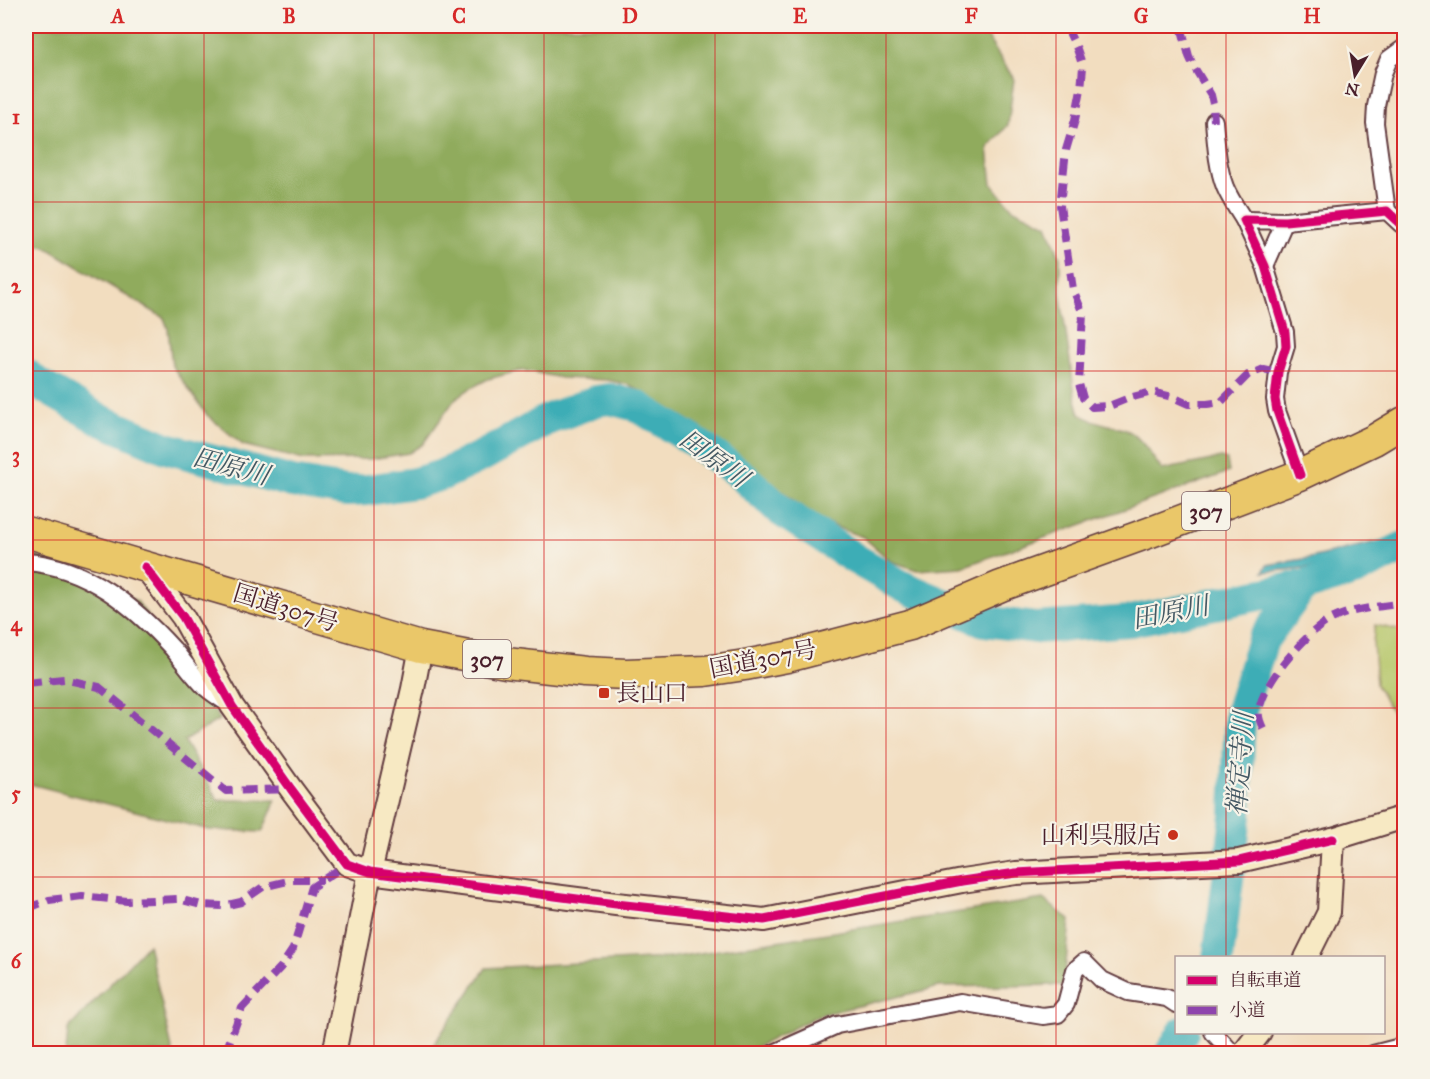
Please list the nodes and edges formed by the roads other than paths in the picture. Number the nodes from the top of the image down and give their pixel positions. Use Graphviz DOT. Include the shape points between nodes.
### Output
graph roads {
  1 [pos="1404,48"];
  2 [pos="1214,121"];
  3 [pos="1387,211"];
  4 [pos="1244,220"];
  5 [pos="1285,221"];
  6 [pos="1404,225"];
  7 [pos="1265,266"];
  8 [pos="1404,423"];
  9 [pos="1300,475"];
  10 [pos="26,532"];
  11 [pos="26,562"];
  12 [pos="145,567"];
  13 [pos="421,647"];
  14 [pos="232,706"];
  15 [pos="1404,817"];
  16 [pos="1333,839"];
  17 [pos="370,872"];
  18 [pos="1307,956"];
  19 [pos="1175,1003"];
  20 [pos="1215,1034"];
  21 [pos="1258,1034"];
  22 [pos="1404,1046"];
  23 [pos="334,1053"];
  24 [pos="772,1053"];
  25 [pos="1233,1053"];
  26 [pos="1244,1053"];
  27 [pos="1373,1053"];
  1 -- 3 [label="street" via="1389,59 1376,105"];
  2 -- 4 [label="street" via="1225,186"];
  3 -- 5 [label="street"];
  3 -- 6 [label="street"];
  4 -- 5 [label="street"];
  4 -- 7 [label="street"];
  5 -- 7 [label="street"];
  7 -- 9 [label="street" via="1285,332 1286,346 1275,399 1277,411"];
  8 -- 9 [label="highway, 国道307号 / 307"];
  9 -- 13 [label="highway, 国道307号 / 307" via="1001,586 910,625 746,666 626,674 506,663"];
  10 -- 12 [label="highway, 国道307号 / 307"];
  11 -- 14 [label="street" via="61,568 106,588 172,648 206,689"];
  12 -- 13 [label="highway, 国道307号 / 307"];
  12 -- 14 [label="street" via="183,617"];
  13 -- 17 [label="street"];
  14 -- 17 [label="street" via="347,864"];
  15 -- 16 [label="street"];
  16 -- 17 [label="street" via="1239,861 1016,873 764,920"];
  16 -- 18 [label="street" via="1329,912"];
  17 -- 23 [label="street"];
  19 -- 24 [label="street" via="1167,998 1128,992 1102,980 1084,962 1075,970 1066,1004 1058,1014 1043,1016 960,1002 837,1025"];
  20 -- 25 [label="street"];
  21 -- 26 [label="street"];
  22 -- 27 [label="street"];
}
